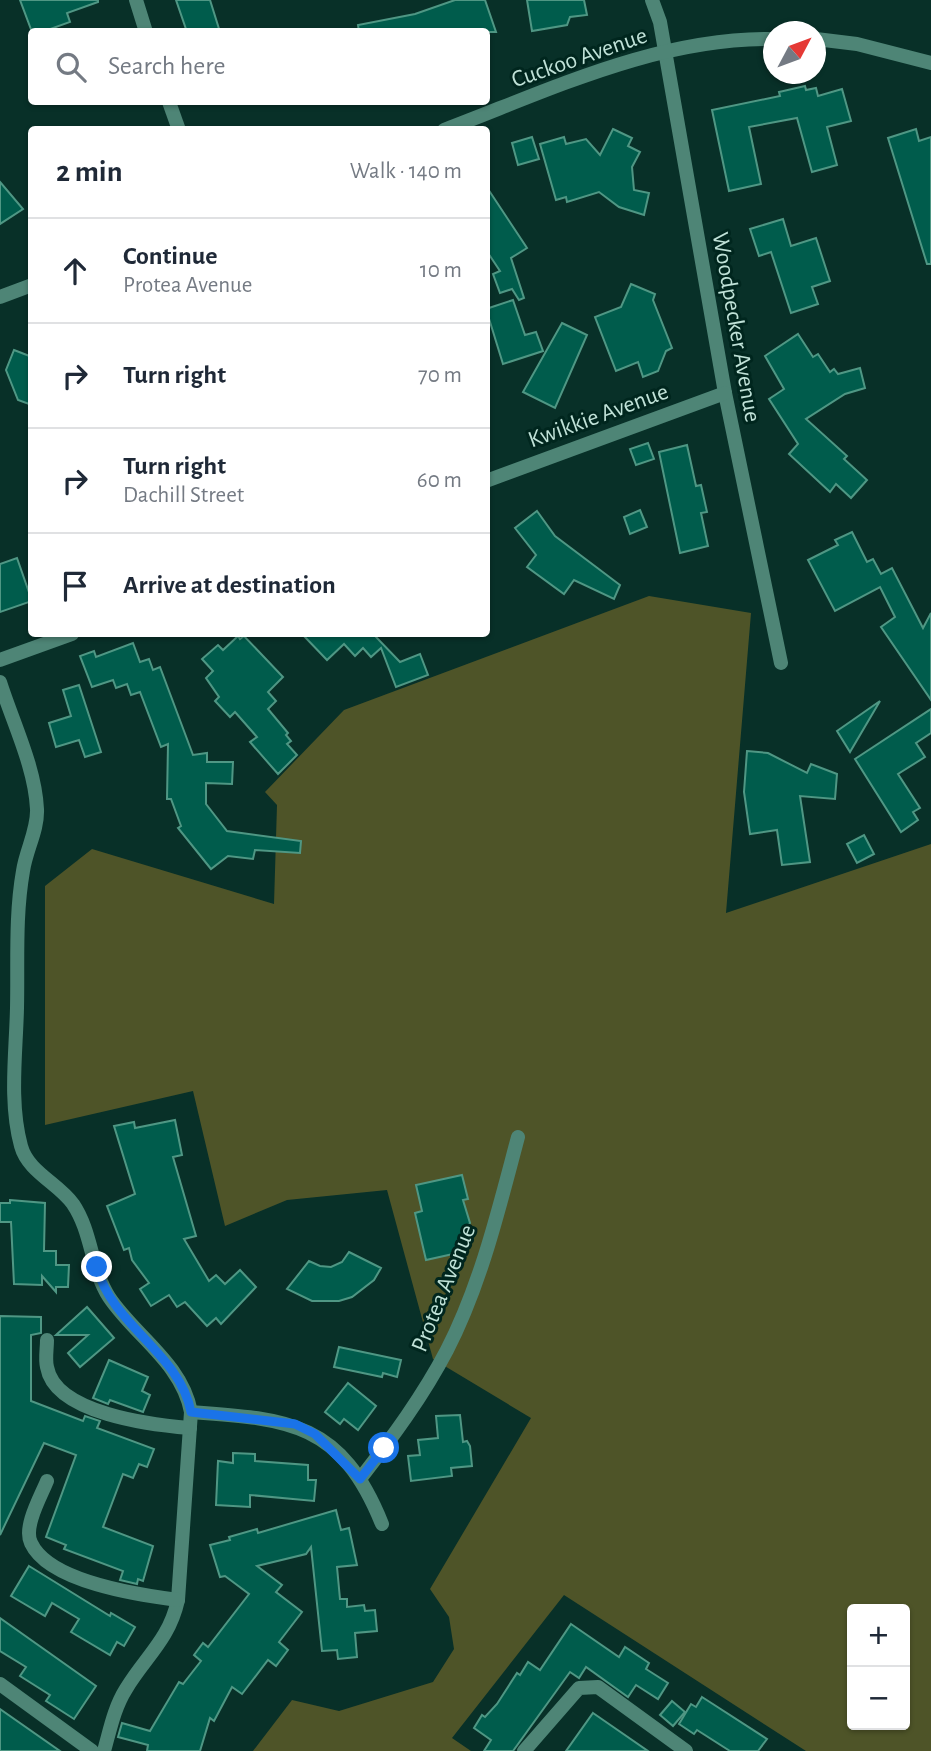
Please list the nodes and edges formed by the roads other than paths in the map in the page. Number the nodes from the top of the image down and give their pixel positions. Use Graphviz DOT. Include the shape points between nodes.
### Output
graph roads {
  1 [pos="136,0"];
  2 [pos="652,0"];
  3 [pos="145,28"];
  4 [pos="763,40"];
  5 [pos="826,40"];
  6 [pos="664,52"];
  7 [pos="931,63"];
  8 [pos="170,105"];
  9 [pos="178,126"];
  10 [pos="454,126"];
  11 [pos="28,286"];
  12 [pos="0,296"];
  13 [pos="726,393"];
  14 [pos="490,480"];
  15 [pos="64,637"];
  16 [pos="0,660"];
  17 [pos="780,663"];
  18 [pos="0,682"];
  19 [pos="518,1137"];
  20 [pos="47,1340"];
  21 [pos="191,1412"];
  22 [pos="190,1428"];
  23 [pos="360,1479"];
  24 [pos="47,1481"];
  25 [pos="382,1524"];
  26 [pos="178,1600"];
  27 [pos="0,1684"];
  28 [pos="92,1751"];
  29 [pos="104,1751"];
  30 [pos="524,1751"];
  31 [pos="686,1751"];
  1 -- 3 [label="street"];
  2 -- 6 [label="street, Woodpecker Avenue"];
  4 -- 6 [label="street, Cuckoo Avenue"];
  5 -- 7 [label="street"];
  6 -- 10 [label="street, Cuckoo Avenue" via="633,58"];
  6 -- 13 [label="street, Woodpecker Avenue"];
  8 -- 9 [label="street"];
  11 -- 12 [label="street"];
  13 -- 14 [label="street, Kwikkie Avenue"];
  13 -- 17 [label="street, Woodpecker Avenue"];
  15 -- 16 [label="street"];
  18 -- 21 [label="street" via="33,782 37,811 23,872 18,924 14,1095 20,1144 29,1163 64,1193 78,1212 106,1290 187,1392"];
  19 -- 23 [label="street, Protea Avenue" via="486,1249 447,1349"];
  20 -- 22 [label="street" via="47,1369 58,1389 74,1401 123,1418"];
  21 -- 22 [label="street"];
  21 -- 23 [label="street" via="295,1424 315,1434"];
  22 -- 26 [label="street"];
  23 -- 25 [label="street"];
  24 -- 26 [label="street" via="30,1527 30,1541 42,1557 60,1571 84,1580"];
  26 -- 29 [label="street" via="173,1623 117,1705"];
  27 -- 28 [label="street"];
  30 -- 31 [label="street" via="572,1694 588,1686 598,1688"];
}
